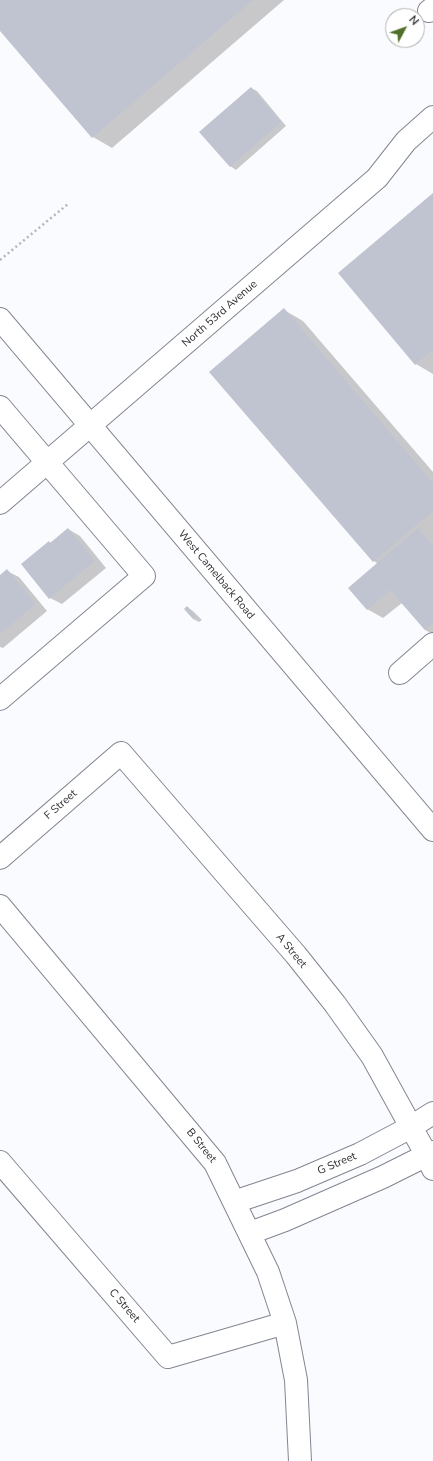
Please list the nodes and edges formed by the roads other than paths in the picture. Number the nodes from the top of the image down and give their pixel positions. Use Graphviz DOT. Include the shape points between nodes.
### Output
graph roads {
  1 [pos="433,117"];
  2 [pos="0,319"];
  3 [pos="0,407"];
  4 [pos="90,425"];
  5 [pos="47,463"];
  6 [pos="0,503"];
  7 [pos="433,644"];
  8 [pos="400,673"];
  9 [pos="0,699"];
  10 [pos="121,753"];
  11 [pos="433,830"];
  12 [pos="0,858"];
  13 [pos="0,906"];
  14 [pos="433,1113"];
  15 [pos="411,1127"];
  16 [pos="431,1159"];
  17 [pos="0,1162"];
  18 [pos="234,1202"];
  19 [pos="250,1233"];
  20 [pos="285,1323"];
  21 [pos="300,1461"];
  1 -- 4 [label="street, North 53rd Avenue" via="406,140 377,178"];
  2 -- 4 [label="street, West Camelback Road"];
  3 -- 5 [label="street"];
  4 -- 5 [label="street, North 53rd Avenue"];
  4 -- 11 [label="street, West Camelback Road"];
  5 -- 6 [label="street, North 53rd Avenue"];
  5 -- 9 [label="street" via="144,576"];
  7 -- 8 [label="street"];
  10 -- 12 [label="street, F Street"];
  10 -- 15 [label="street, A Street" via="296,955 335,1004 372,1056"];
  13 -- 18 [label="street, B Street" via="215,1163"];
  14 -- 15 [label="street, G Street"];
  15 -- 16 [label="street, A Street"];
  15 -- 18 [label="street, G Street" via="360,1154 297,1181"];
  16 -- 19 [label="street"];
  17 -- 20 [label="street, C Street" via="168,1357"];
  18 -- 19 [label="street, B Street"];
  19 -- 20 [label="street, B Street" via="268,1272"];
  20 -- 21 [label="street, B Street" via="296,1380"];
}
